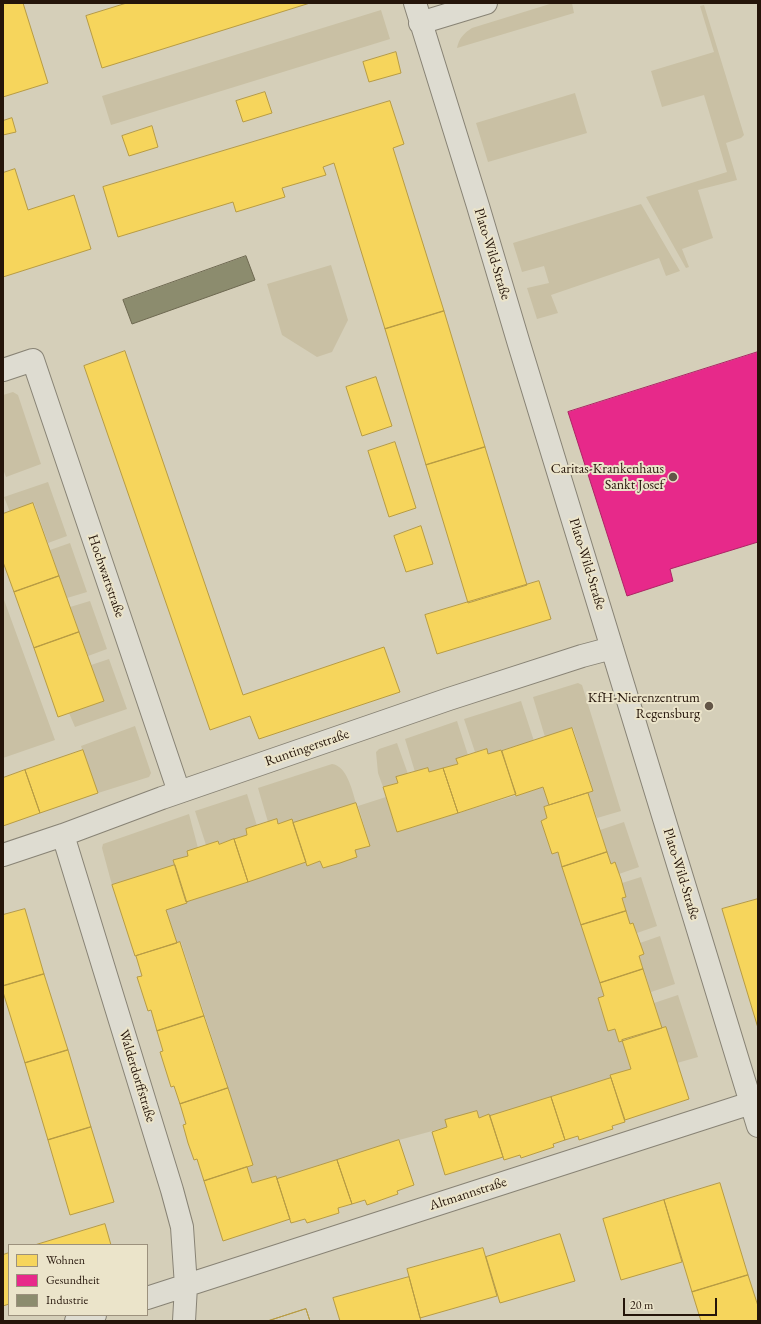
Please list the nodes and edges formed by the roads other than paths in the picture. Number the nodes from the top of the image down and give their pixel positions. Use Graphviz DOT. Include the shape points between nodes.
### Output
graph roads {
  1 [pos="486,3"];
  2 [pos="418,13"];
  3 [pos="3,370"];
  4 [pos="612,648"];
  5 [pos="179,792"];
  6 [pos="62,835"];
  7 [pos="3,856"];
  8 [pos="751,1103"];
  9 [pos="758,1126"];
  10 [pos="186,1286"];
  11 [pos="148,1298"];
  12 [pos="92,1316"];
  13 [pos="76,1321"];
  14 [pos="184,1321"];
  1 -- 2 [label="street"];
  2 -- 4 [label="street, Plato-Wild-Straße"];
  3 -- 5 [label="street, Hochwartstraße" via="33,360"];
  4 -- 5 [label="street, Runtingerstraße" via="449,699"];
  4 -- 8 [label="street, Plato-Wild-Straße"];
  5 -- 6 [label="street, Runtingerstraße"];
  6 -- 7 [label="street, Runtingerstraße"];
  6 -- 10 [label="street, Walderdorffstraße" via="172,1190 182,1227"];
  8 -- 9 [label="street, Plato-Wild-Straße"];
  8 -- 10 [label="street, Altmannstraße"];
  10 -- 11 [label="street, Altmannstraße"];
  10 -- 14 [label="street, Walderdorffstraße"];
  12 -- 13 [label="street"];
}
